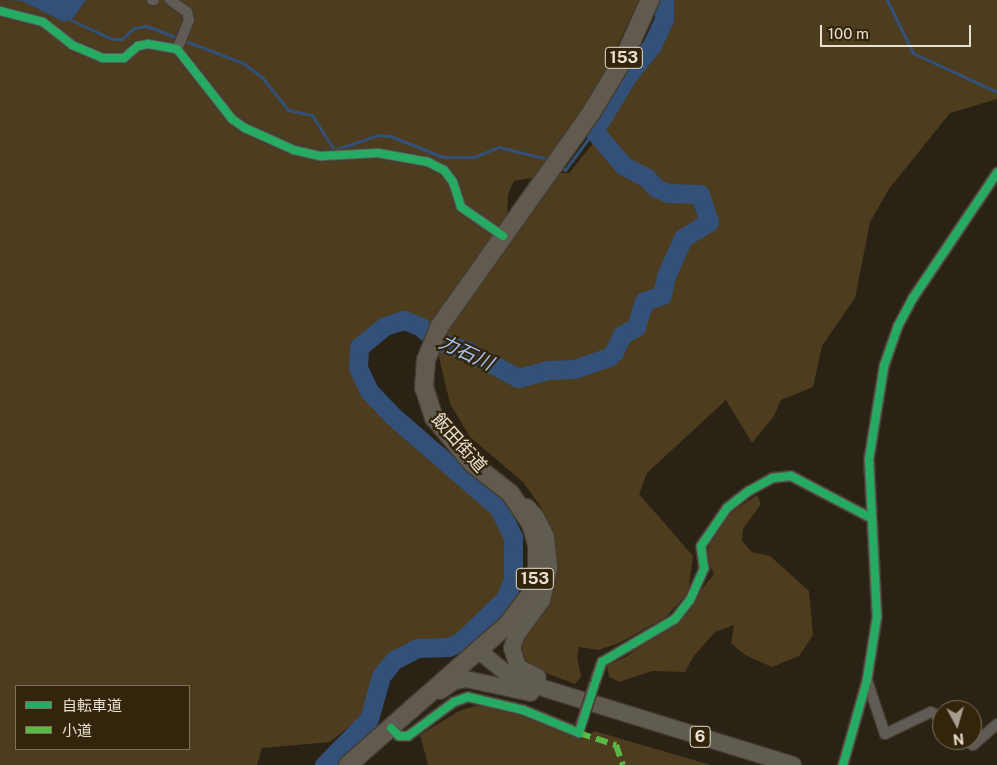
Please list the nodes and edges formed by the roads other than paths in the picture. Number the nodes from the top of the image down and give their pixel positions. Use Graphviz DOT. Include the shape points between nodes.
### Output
graph roads {
  1 [pos="170,0"];
  2 [pos="650,0"];
  3 [pos="0,11"];
  4 [pos="177,48"];
  5 [pos="997,173"];
  6 [pos="504,236"];
  7 [pos="510,493"];
  8 [pos="869,516"];
  9 [pos="479,651"];
  10 [pos="867,680"];
  11 [pos="606,708"];
  12 [pos="412,710"];
  13 [pos="932,713"];
  14 [pos="997,724"];
  15 [pos="391,728"];
  16 [pos="982,738"];
  17 [pos="348,765"];
  18 [pos="793,765"];
  19 [pos="843,765"];
  1 -- 4 [label="street" via="187,12 189,20"];
  2 -- 6 [label="highway, 飯田街道 / 153" via="623,60 591,114"];
  3 -- 4 [label="street" via="43,22 72,45 102,58 124,58 138,46 148,44"];
  4 -- 6 [label="street" via="232,119 245,128 294,150 321,156 378,153 428,162 444,170 453,182 461,207"];
  5 -- 8 [label="street" via="913,298 887,353 869,459"];
  6 -- 7 [label="highway, 飯田街道 / 153" via="439,327 424,374 428,407 473,464"];
  7 -- 9 [label="highway, 飯田街道 / 153" via="531,524 537,545 537,567 530,595 520,612"];
  7 -- 11 [label="main road" via="536,517 546,537 550,557 542,600 513,642 515,661 524,671"];
  8 -- 10 [label="street" via="877,617"];
  8 -- 15 [label="street, bridge" via="791,476 772,478 749,491 727,508 701,546 704,568 690,600 675,619 602,662 578,733 523,710 468,697 454,702 408,736 400,736"];
  9 -- 11 [label="main road, 6" via="517,679"];
  9 -- 12 [label="highway, 飯田街道 / 153"];
  10 -- 13 [label="street" via="885,734"];
  10 -- 19 [label="street"];
  11 -- 12 [label="main road" via="466,679 455,681"];
  11 -- 18 [label="main road, 6"];
  12 -- 15 [label="highway, 飯田街道 / 153"];
  14 -- 16 [label="street"];
  15 -- 17 [label="highway, 飯田街道 / 153"];
}
